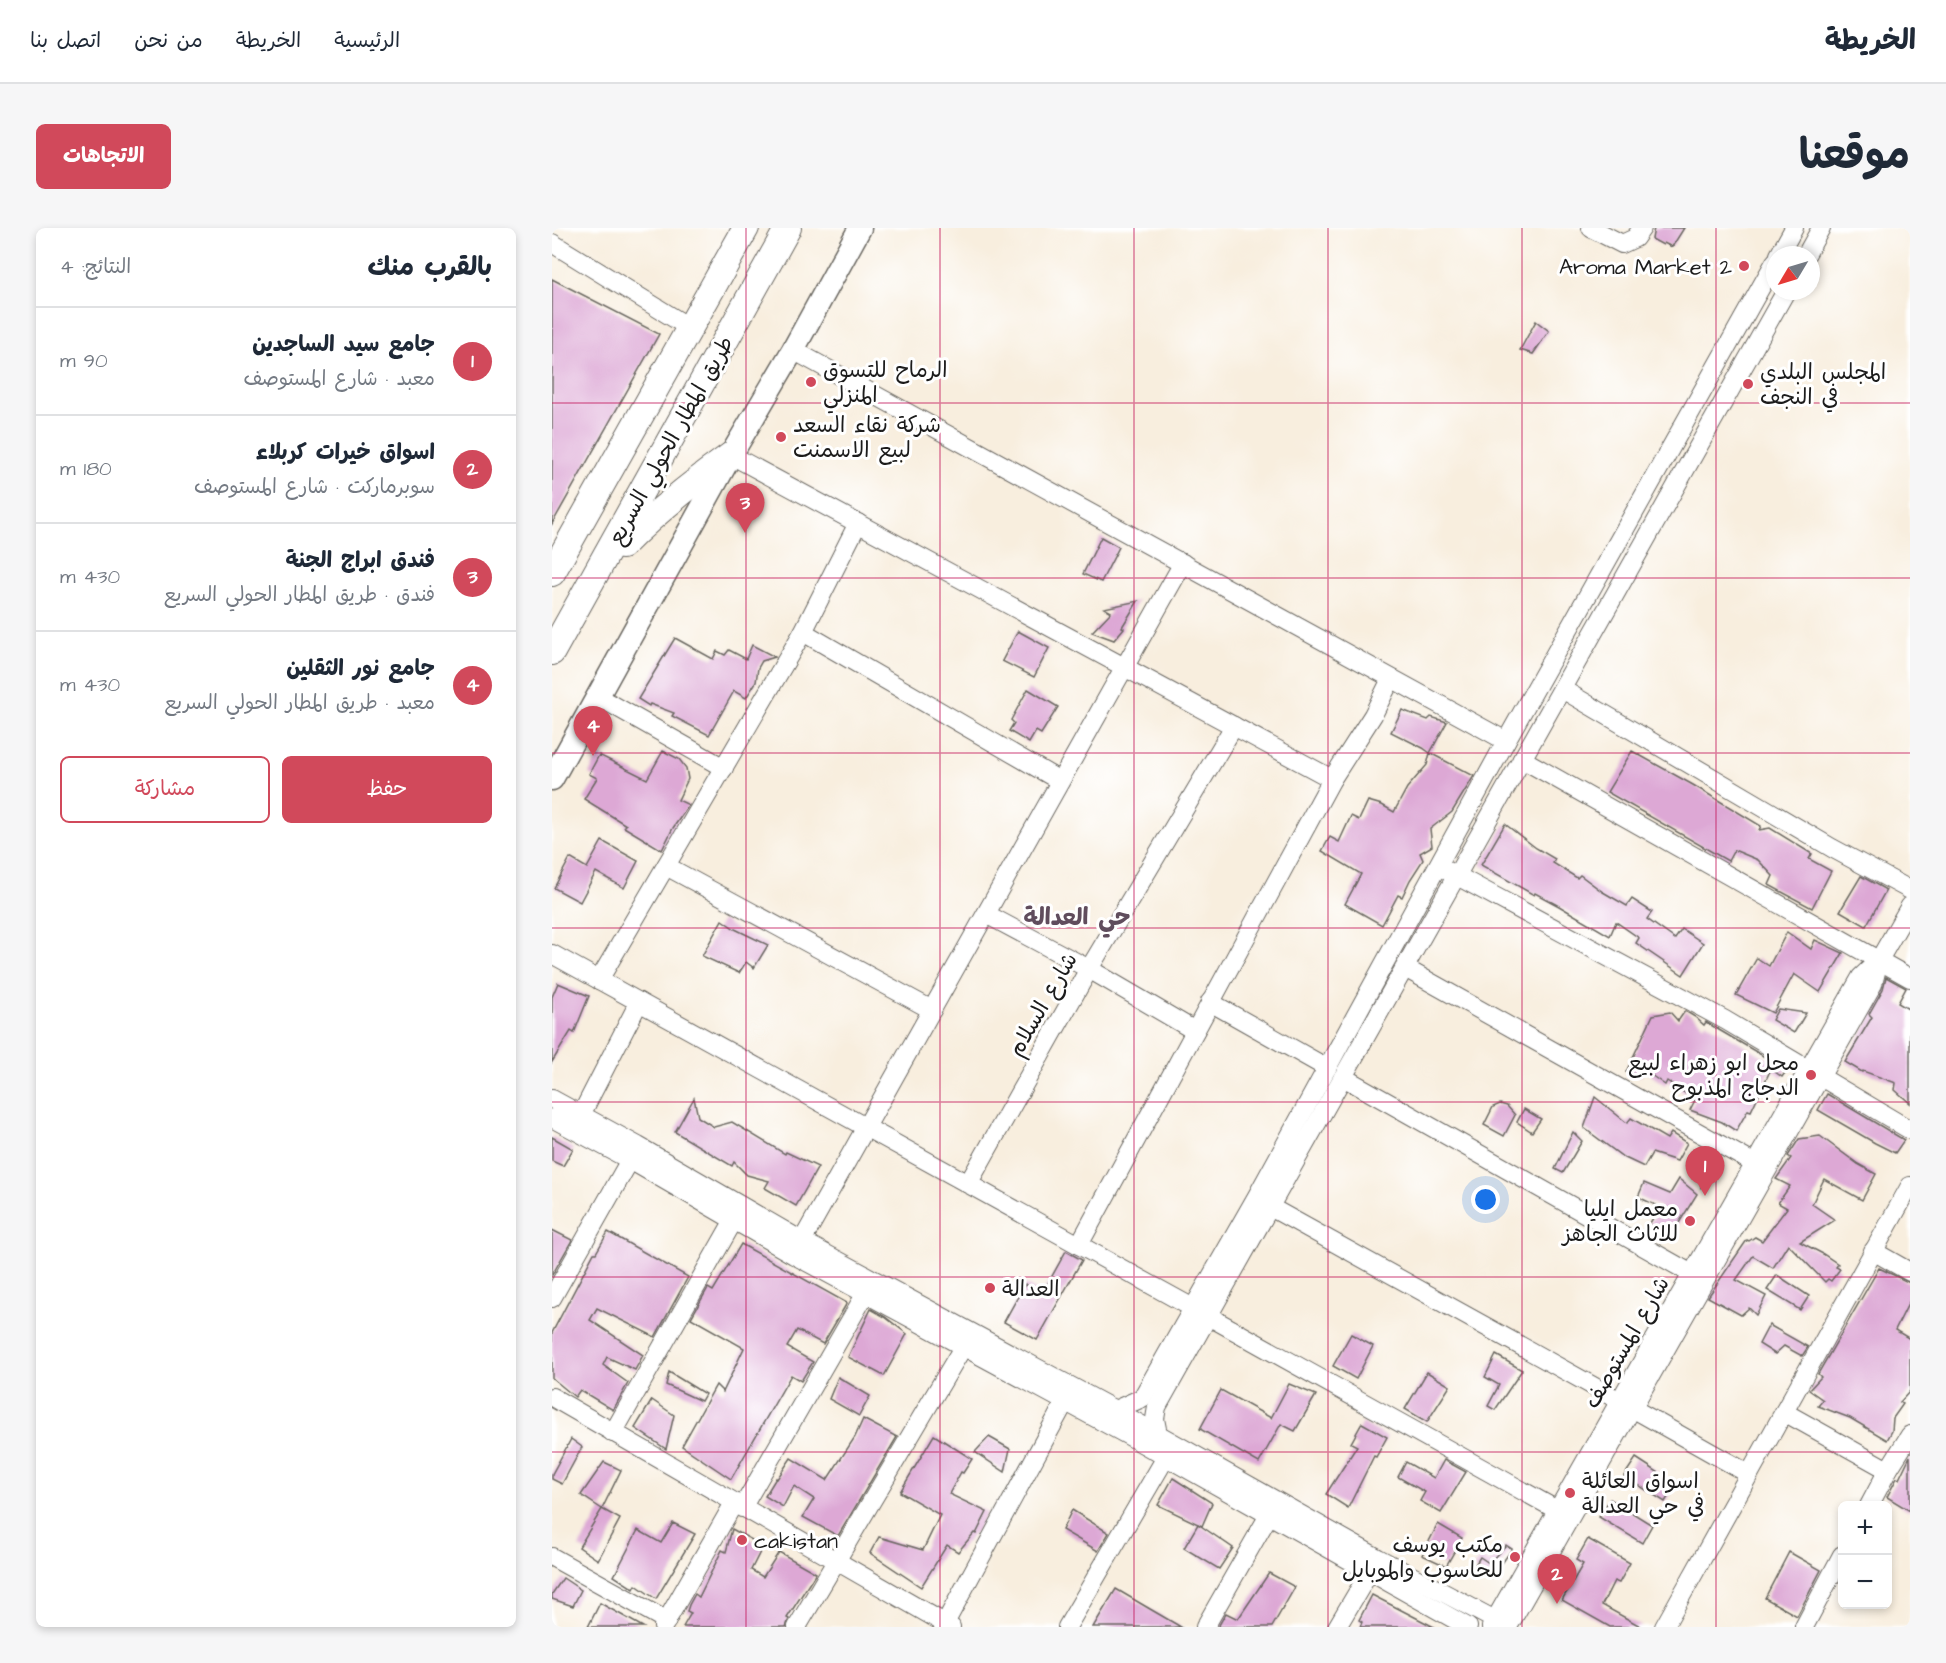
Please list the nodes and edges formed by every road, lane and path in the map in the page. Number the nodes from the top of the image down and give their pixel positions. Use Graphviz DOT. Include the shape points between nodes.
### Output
graph roads {
  1 [pos="746,228"];
  2 [pos="788,228"];
  3 [pos="860,228"];
  4 [pos="1591,228"];
  5 [pos="1642,228"];
  6 [pos="1794,228"];
  7 [pos="1821,228"];
  8 [pos="552,243"];
  9 [pos="1784,246"];
  10 [pos="1811,246"];
  11 [pos="1766,278"];
  12 [pos="1781,300"];
  13 [pos="690,328"];
  14 [pos="794,350"];
  15 [pos="731,455"];
  16 [pos="1658,471"];
  17 [pos="1679,483"];
  18 [pos="858,523"];
  19 [pos="1183,563"];
  20 [pos="597,572"];
  21 [pos="552,573"];
  22 [pos="803,632"];
  23 [pos="552,652"];
  24 [pos="1125,667"];
  25 [pos="1391,680"];
  26 [pos="1562,689"];
  27 [pos="599,697"];
  28 [pos="1234,726"];
  29 [pos="1506,741"];
  30 [pos="1522,759"];
  31 [pos="723,768"];
  32 [pos="552,778"];
  33 [pos="1332,779"];
  34 [pos="1060,781"];
  35 [pos="666,866"];
  36 [pos="1437,866"];
  37 [pos="1457,875"];
  38 [pos="1910,890"];
  39 [pos="1910,906"];
  40 [pos="986,914"];
  41 [pos="552,954"];
  42 [pos="1879,960"];
  43 [pos="1405,968"];
  44 [pos="1089,969"];
  45 [pos="1910,978"];
  46 [pos="599,980"];
  47 [pos="639,1002"];
  48 [pos="1210,1002"];
  49 [pos="932,1010"];
  50 [pos="1195,1031"];
  51 [pos="1327,1068"];
  52 [pos="1814,1073"];
  53 [pos="1343,1077"];
  54 [pos="552,1099"];
  55 [pos="581,1115"];
  56 [pos="552,1118"];
  57 [pos="866,1127"];
  58 [pos="1910,1130"];
  59 [pos="609,1139"];
  60 [pos="630,1160"];
  61 [pos="1755,1164"];
  62 [pos="968,1184"];
  63 [pos="1910,1186"];
  64 [pos="1270,1207"];
  65 [pos="734,1220"];
  66 [pos="802,1241"];
  67 [pos="1079,1245"];
  68 [pos="1874,1251"];
  69 [pos="1910,1272"];
  70 [pos="1692,1274"];
  71 [pos="866,1293"];
  72 [pos="552,1298"];
  73 [pos="1201,1312"];
  74 [pos="968,1339"];
  75 [pos="1659,1346"];
  76 [pos="552,1397"];
  77 [pos="1065,1402"];
  78 [pos="1149,1402"];
  79 [pos="1626,1405"];
  80 [pos="1115,1410"];
  81 [pos="1784,1412"];
  82 [pos="613,1433"];
  83 [pos="1158,1434"];
  84 [pos="1910,1435"];
  85 [pos="1166,1457"];
  86 [pos="1888,1470"];
  87 [pos="1749,1474"];
  88 [pos="1583,1480"];
  89 [pos="1872,1501"];
  90 [pos="738,1505"];
  91 [pos="1557,1510"];
  92 [pos="1269,1515"];
  93 [pos="552,1558"];
  94 [pos="836,1562"];
  95 [pos="1838,1563"];
  96 [pos="1374,1565"];
  97 [pos="665,1624"];
  98 [pos="1498,1625"];
  99 [pos="946,1626"];
  100 [pos="797,1627"];
  101 [pos="1067,1627"];
  102 [pos="1205,1627"];
  103 [pos="1337,1627"];
  104 [pos="1468,1627"];
  105 [pos="1664,1627"];
  106 [pos="1804,1627"];
  1 -- 13 [label="highway, طريق المطار الحولي السريع"];
  2 -- 20 [label="highway, طريق المطار الحولي السريع"];
  3 -- 14 [label="main road"];
  4 -- 5 [label="street" via="1622,244 1635,238"];
  6 -- 9 [label="street"];
  7 -- 10 [label="street"];
  8 -- 13 [label="street"];
  11 -- 16 [label="street"];
  12 -- 17 [label="street"];
  13 -- 21 [label="highway, طريق المطار الحولي السريع"];
  14 -- 15 [label="main road"];
  14 -- 19 [label="street"];
  15 -- 18 [label="street"];
  15 -- 20 [label="highway" via="646,521"];
  15 -- 27 [label="main road"];
  16 -- 17 [label="street"];
  16 -- 29 [label="street"];
  17 -- 26 [label="street"];
  18 -- 22 [label="street"];
  18 -- 24 [label="street"];
  19 -- 24 [label="street"];
  19 -- 25 [label="street"];
  20 -- 23 [label="highway, طريق المطار الحولي السريع"];
  22 -- 31 [label="street"];
  22 -- 34 [label="street"];
  24 -- 28 [label="street"];
  24 -- 34 [label="street"];
  25 -- 29 [label="street"];
  25 -- 33 [label="street"];
  26 -- 30 [label="street"];
  26 -- 38 [label="street"];
  27 -- 31 [label="street"];
  27 -- 32 [label="main road"];
  28 -- 33 [label="street"];
  28 -- 44 [label="street, شارع السلام"];
  29 -- 36 [label="street"];
  30 -- 37 [label="street"];
  30 -- 42 [label="street"];
  31 -- 35 [label="street"];
  33 -- 48 [label="street"];
  34 -- 40 [label="street"];
  35 -- 46 [label="street"];
  35 -- 49 [label="street"];
  36 -- 37 [label="street"];
  36 -- 51 [label="street"];
  37 -- 43 [label="street"];
  37 -- 52 [label="street" via="1725,1020"];
  39 -- 42 [label="street, شارع المستوصف"];
  40 -- 44 [label="street"];
  40 -- 49 [label="street"];
  41 -- 46 [label="street"];
  42 -- 45 [label="street"];
  42 -- 52 [label="street, شارع المستوصف" via="1861,977"];
  43 -- 53 [label="street"];
  43 -- 61 [label="street"];
  44 -- 50 [label="street"];
  44 -- 62 [label="street, شارع السلام"];
  46 -- 47 [label="street"];
  47 -- 55 [label="street"];
  47 -- 57 [label="street"];
  48 -- 50 [label="street"];
  48 -- 51 [label="street"];
  49 -- 57 [label="street"];
  50 -- 67 [label="street"];
  51 -- 73 [label="street"];
  52 -- 58 [label="street"];
  52 -- 61 [label="street, شارع المستوصف"];
  52 -- 75 [label="street, شارع المستوصف"];
  53 -- 64 [label="street"];
  53 -- 70 [label="street"];
  54 -- 55 [label="street"];
  55 -- 59 [label="street"];
  56 -- 59 [label="street"];
  57 -- 62 [label="street"];
  57 -- 66 [label="street"];
  59 -- 60 [label="street"];
  59 -- 66 [label="street"];
  60 -- 65 [label="street"];
  60 -- 72 [label="street"];
  61 -- 70 [label="street, شارع المستوصف"];
  62 -- 67 [label="street"];
  63 -- 68 [label="street"];
  64 -- 73 [label="street"];
  64 -- 79 [label="street"];
  65 -- 71 [label="street"];
  65 -- 82 [label="street"];
  66 -- 74 [label="street"];
  67 -- 73 [label="street"];
  68 -- 69 [label="street"];
  68 -- 81 [label="street"];
  70 -- 75 [label="street, شارع المستوصف"];
  71 -- 74 [label="street"];
  71 -- 90 [label="street"];
  73 -- 78 [label="street"];
  73 -- 91 [label="street"];
  74 -- 77 [label="street"];
  74 -- 80 [label="street"];
  74 -- 94 [label="street"];
  75 -- 79 [label="street, شارع المستوصف"];
  76 -- 82 [label="street"];
  77 -- 85 [label="street"];
  77 -- 99 [label="street"];
  78 -- 80 [label="street"];
  78 -- 83 [label="street"];
  79 -- 87 [label="street"];
  79 -- 88 [label="street, شارع المستوصف"];
  80 -- 83 [label="street"];
  81 -- 86 [label="street"];
  81 -- 87 [label="street"];
  82 -- 90 [label="street"];
  83 -- 96 [label="street"];
  84 -- 86 [label="street"];
  85 -- 92 [label="street"];
  85 -- 101 [label="street"];
  86 -- 89 [label="street"];
  87 -- 105 [label="street"];
  88 -- 91 [label="street, شارع المستوصف"];
  88 -- 98 [label="street, شارع المستوصف"];
  90 -- 94 [label="street"];
  90 -- 97 [label="street"];
  91 -- 98 [label="street, شارع المستوصف"];
  92 -- 96 [label="street"];
  92 -- 102 [label="street"];
  93 -- 97 [label="street"];
  94 -- 99 [label="street"];
  94 -- 100 [label="street"];
  95 -- 106 [label="street"];
  96 -- 98 [label="street"];
  96 -- 103 [label="street"];
  96 -- 104 [label="street"];
}
